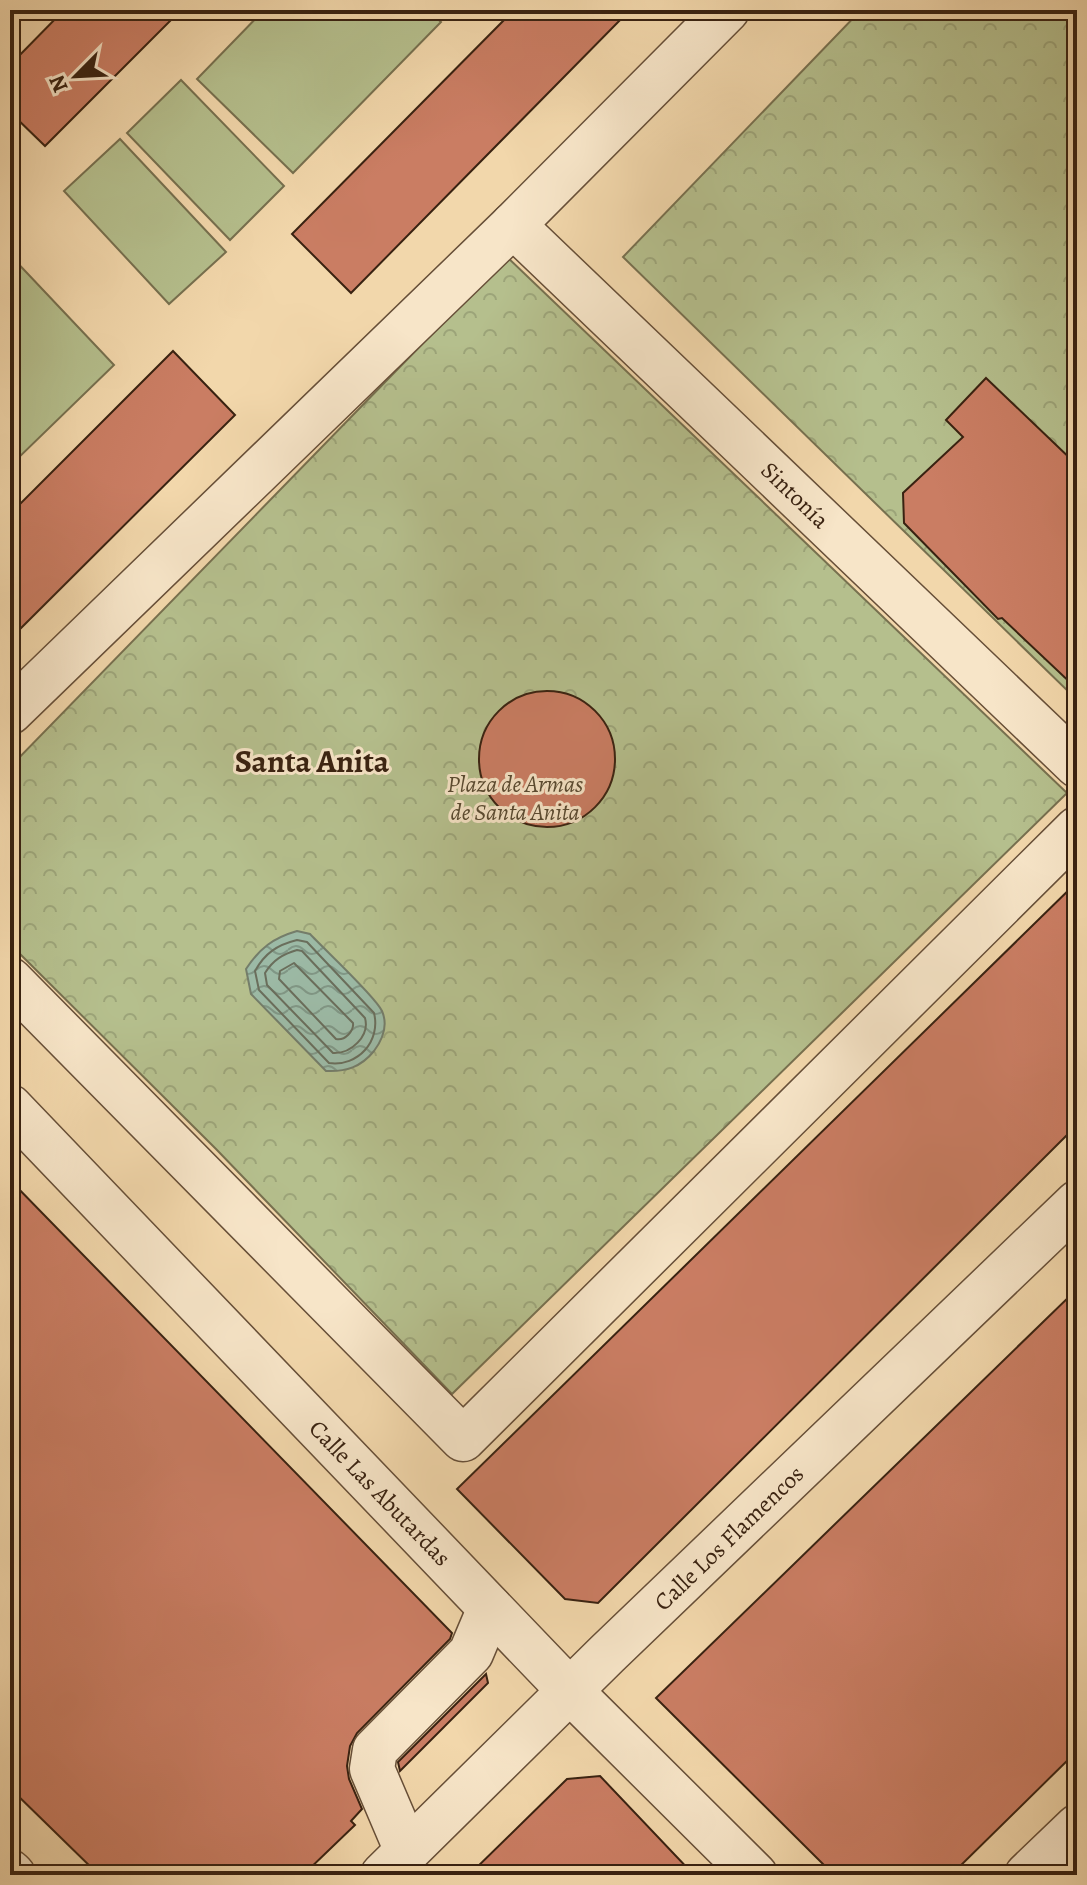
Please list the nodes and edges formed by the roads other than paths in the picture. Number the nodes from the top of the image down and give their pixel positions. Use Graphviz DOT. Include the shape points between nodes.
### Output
graph roads {
  1 [pos="727,10"];
  2 [pos="513,225"];
  3 [pos="10,712"];
  4 [pos="1077,765"];
  5 [pos="1077,829"];
  6 [pos="10,980"];
  7 [pos="10,1107"];
  8 [pos="1077,1203"];
  9 [pos="490,1608"];
  10 [pos="570,1691"];
  11 [pos="1077,1827"];
  12 [pos="395,1863"];
  13 [pos="755,1875"];
  14 [pos="1027,1875"];
  1 -- 2 [label="street"];
  2 -- 3 [label="street"];
  2 -- 4 [label="street, Sintonía"];
  5 -- 6 [label="street" via="463,1439"];
  7 -- 9 [label="street, Calle Las Abutardas"];
  8 -- 10 [label="street, Calle Los Flamencos"];
  9 -- 10 [label="street, Calle Las Abutardas"];
  9 -- 12 [label="street" via="471,1653 375,1750 372,1769"];
  10 -- 12 [label="street, Calle Los Flamencos"];
  10 -- 13 [label="street, Calle Las Abutardas"];
  11 -- 14 [label="street"];
}
